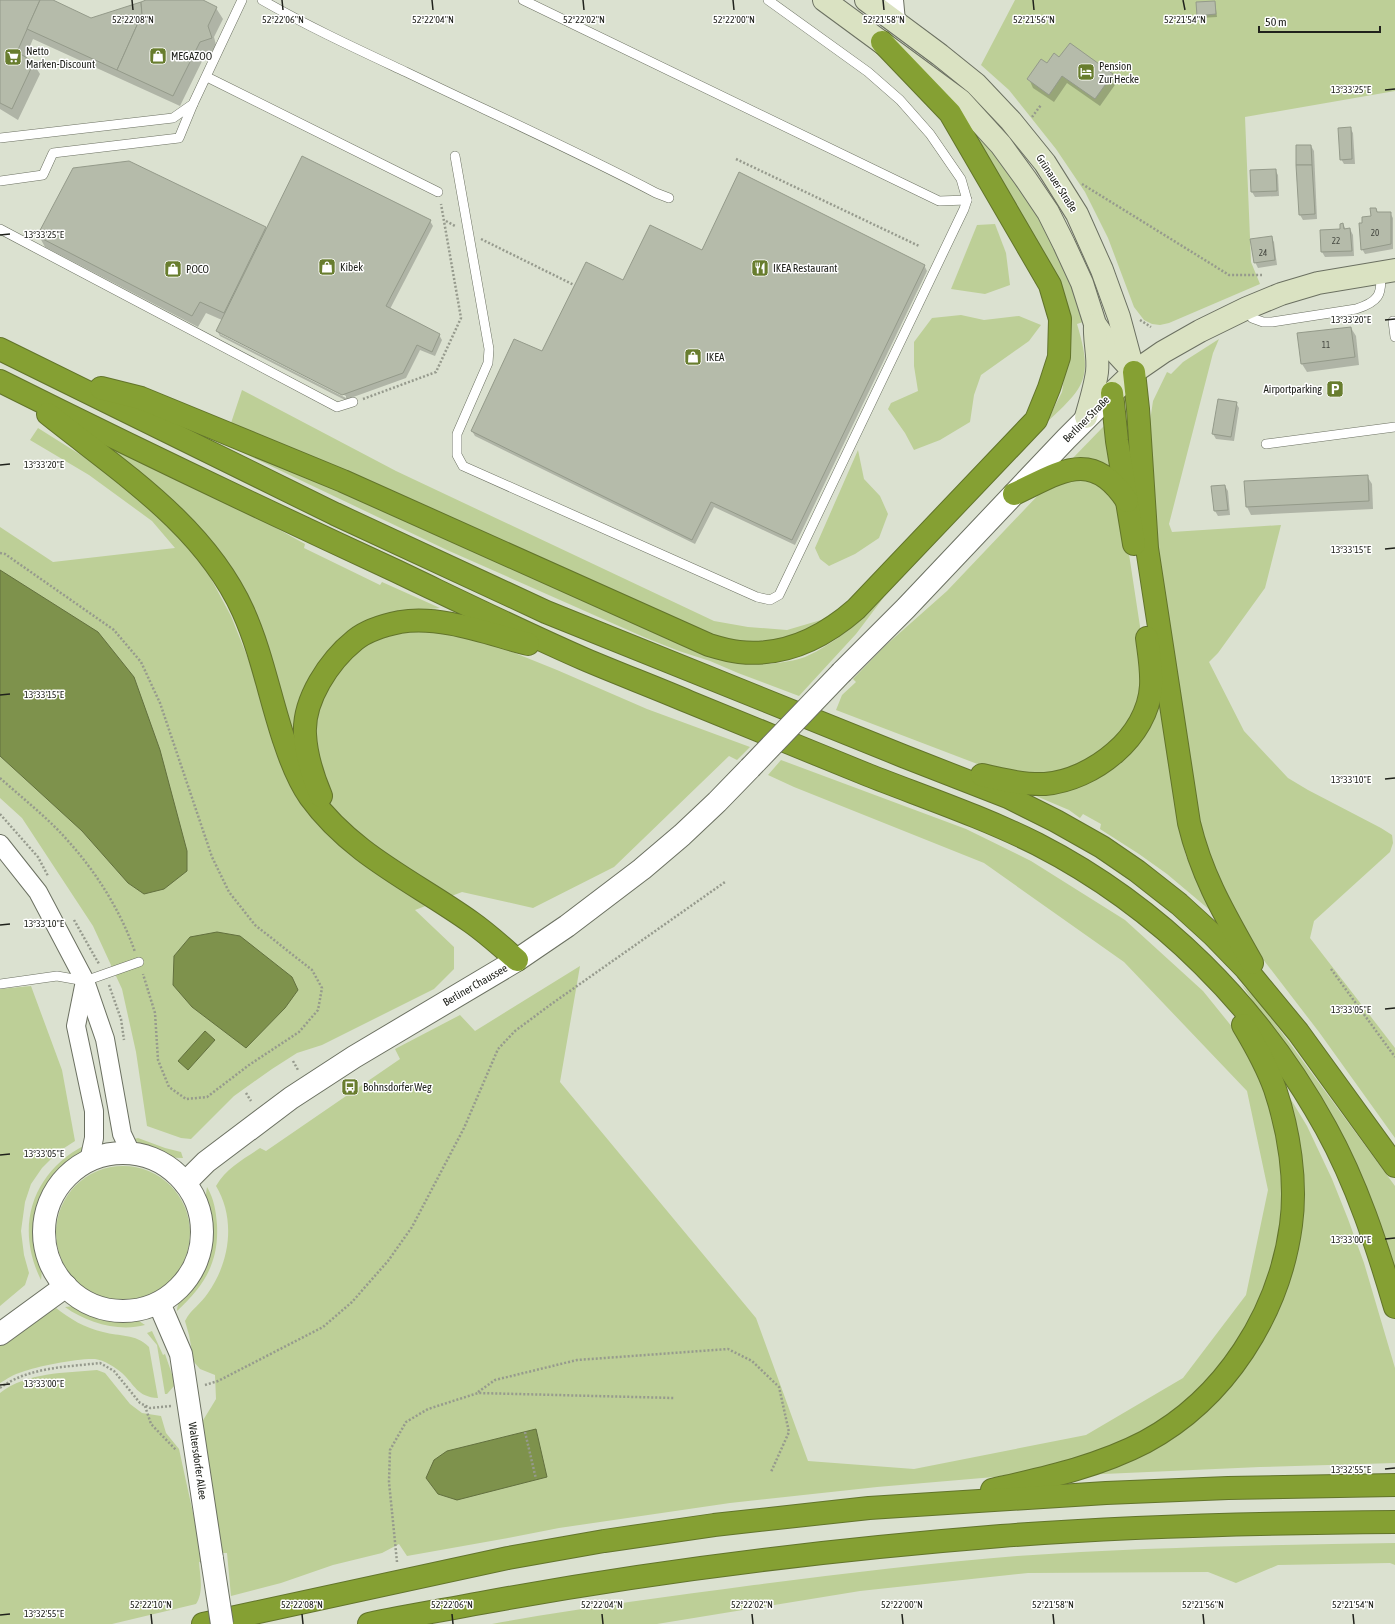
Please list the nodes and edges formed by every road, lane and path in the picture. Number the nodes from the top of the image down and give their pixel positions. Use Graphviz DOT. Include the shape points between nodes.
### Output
graph roads {
  1 [pos="242,0"];
  2 [pos="262,0"];
  3 [pos="523,0"];
  4 [pos="768,0"];
  5 [pos="824,0"];
  6 [pos="866,0"];
  7 [pos="894,0"];
  8 [pos="896,21"];
  9 [pos="882,42"];
  10 [pos="206,77"];
  11 [pos="193,104"];
  12 [pos="1042,105"];
  13 [pos="1029,120"];
  14 [pos="0,138"];
  15 [pos="455,156"];
  16 [pos="736,159"];
  17 [pos="0,181"];
  18 [pos="1079,183"];
  19 [pos="438,192"];
  20 [pos="669,198"];
  21 [pos="966,200"];
  22 [pos="445,221"];
  23 [pos="0,229"];
  24 [pos="469,234"];
  25 [pos="919,246"];
  26 [pos="1388,271"];
  27 [pos="1262,275"];
  28 [pos="574,285"];
  29 [pos="1247,308"];
  30 [pos="1393,321"];
  31 [pos="1095,324"];
  32 [pos="1395,337"];
  33 [pos="0,349"];
  34 [pos="1134,372"];
  35 [pos="56,376"];
  36 [pos="8,384"];
  37 [pos="1112,393"];
  38 [pos="354,402"];
  39 [pos="1086,418"];
  40 [pos="1395,427"];
  41 [pos="1266,444"];
  42 [pos="1014,494"];
  43 [pos="1127,501"];
  44 [pos="0,553"];
  45 [pos="585,659"];
  46 [pos="842,672"];
  47 [pos="903,756"];
  48 [pos="0,778"];
  49 [pos="334,824"];
  50 [pos="0,844"];
  51 [pos="725,882"];
  52 [pos="517,960"];
  53 [pos="139,962"];
  54 [pos="1331,969"];
  55 [pos="1213,974"];
  56 [pos="85,981"];
  57 [pos="0,984"];
  58 [pos="1275,1004"];
  59 [pos="1395,1057"];
  60 [pos="293,1061"];
  61 [pos="298,1070"];
  62 [pos="246,1093"];
  63 [pos="250,1100"];
  64 [pos="131,1153"];
  65 [pos="89,1161"];
  66 [pos="1395,1166"];
  67 [pos="185,1183"];
  68 [pos="66,1286"];
  69 [pos="159,1303"];
  70 [pos="1395,1307"];
  71 [pos="0,1334"];
  72 [pos="0,1388"];
  73 [pos="478,1393"];
  74 [pos="188,1398"];
  75 [pos="674,1398"];
  76 [pos="145,1406"];
  77 [pos="525,1432"];
  78 [pos="177,1451"];
  79 [pos="771,1472"];
  80 [pos="536,1479"];
  81 [pos="1395,1485"];
  82 [pos="926,1505"];
  83 [pos="1395,1522"];
  84 [pos="399,1581"];
  85 [pos="377,1623"];
  86 [pos="204,1624"];
  87 [pos="222,1624"];
  1 -- 10 [label="lane"];
  2 -- 20 [label="lane" via="294,19"];
  3 -- 21 [label="lane" via="939,200"];
  4 -- 21 [label="lane" via="868,72 900,100 930,134 961,178"];
  5 -- 9 [label="main road"];
  6 -- 8 [label="main road, Grünauer Straße"];
  7 -- 8 [label="street"];
  8 -- 34 [label="main road, Grünauer Straße" via="976,84 1012,121 1045,163 1077,214 1102,270 1119,317"];
  9 -- 31 [label="main road" via="960,100 1001,145 1048,212 1058,231 1074,263"];
  9 -- 35 [label="highway" via="950,113 1050,285 1060,319 1059,357 1036,420 856,609 840,623 801,644 779,651 759,653 738,652 709,645 343,481 141,398"];
  10 -- 11 [label="lane"];
  10 -- 19 [label="lane"];
  11 -- 14 [label="lane" via="173,118"];
  11 -- 17 [label="lane" via="179,138 53,153 43,175"];
  12 -- 13 [label="path"];
  15 -- 24 [label="lane"];
  16 -- 25 [label="path"];
  18 -- 27 [label="path" via="1229,275"];
  19 -- 22 [label="path"];
  21 -- 24 [label="lane" via="964,210 779,595 770,600 757,597 463,466 457,455 456,434 488,364 489,349"];
  22 -- 24 [label="path"];
  22 -- 38 [label="path" via="461,318 436,372"];
  23 -- 38 [label="lane" via="337,407"];
  24 -- 28 [label="path"];
  26 -- 29 [label="main road, Berliner Straße" via="1318,283"];
  26 -- 29 [label="lane" via="1382,282 1380,295 1368,305 1356,309 1262,322 1252,318"];
  29 -- 34 [label="main road, Berliner Straße" via="1175,345"];
  30 -- 32 [label="lane"];
  31 -- 34 [label="main road" via="1110,346"];
  31 -- 39 [label="main road" via="1097,372"];
  33 -- 35 [label="highway"];
  34 -- 37 [label="main road, Berliner Straße"];
  34 -- 58 [label="highway" via="1148,548 1189,823 1198,858 1213,895"];
  35 -- 47 [label="highway" via="335,514 546,612"];
  36 -- 45 [label="highway" via="324,537"];
  36 -- 49 [label="highway" via="137,484 176,518 223,574 246,618 293,767 310,796"];
  37 -- 39 [label="street, Berliner Straße"];
  37 -- 43 [label="highway"];
  39 -- 42 [label="street, Berliner Straße"];
  40 -- 41 [label="lane"];
  42 -- 43 [label="highway" via="1063,471 1079,468 1096,472 1105,478 1119,489"];
  42 -- 46 [label="street, Berliner Straße"];
  43 -- 47 [label="highway" via="1151,687 1141,720 1117,752 1088,771 1045,784 1003,780"];
  44 -- 53 [label="path" via="6,554 114,630 141,662 160,703 212,857 229,892 255,925 312,970 322,988 318,1010 299,1032 249,1065 208,1097 186,1099 169,1087 158,1060 154,1013"];
  45 -- 49 [label="highway" via="449,623 400,622 375,629 355,639 317,684 308,708 305,733 310,766"];
  45 -- 55 [label="highway" via="994,824 1040,845 1120,895 1190,951"];
  46 -- 52 [label="street, Berliner Chaussee, bridge" via="687,830 642,869"];
  47 -- 58 [label="highway" via="1008,797 1056,820 1102,847 1190,913 1246,969"];
  48 -- 53 [label="path" via="57,829 100,880 128,932"];
  49 -- 52 [label="highway" via="362,852 470,921"];
  50 -- 56 [label="street" via="38,892"];
  51 -- 74 [label="path" via="550,1005 515,1031 498,1049 464,1128 412,1227 388,1261 352,1302 322,1328"];
  52 -- 67 [label="street, Berliner Chaussee" via="354,1056 291,1098 206,1162"];
  53 -- 56 [label="lane"];
  54 -- 59 [label="path"];
  55 -- 70 [label="highway" via="1277,1050 1328,1131 1363,1210"];
  55 -- 82 [label="highway" via="1257,1049 1274,1088 1282,1112 1291,1159 1291,1225 1278,1280 1261,1323 1232,1368 1214,1388 1186,1414 1145,1442 1059,1475"];
  56 -- 57 [label="lane" via="57,976"];
  56 -- 64 [label="street" via="105,1039 122,1134"];
  56 -- 65 [label="street" via="76,1026 94,1111 94,1138"];
  58 -- 66 [label="highway"];
  60 -- 61 [label="path"];
  62 -- 63 [label="path"];
  64 -- 65 [label="street" via="117,1153"];
  64 -- 67 [label="street" via="147,1156 161,1163 174,1171"];
  65 -- 68 [label="street" via="75,1169 64,1181 54,1194 47,1214 45,1241 48,1257"];
  67 -- 69 [label="street" via="200,1214 201,1249 195,1266 186,1280 174,1293"];
  68 -- 69 [label="street" via="79,1297 110,1310 143,1309"];
  68 -- 71 [label="street"];
  69 -- 74 [label="street, Waltersdorfer Allee" via="181,1354"];
  72 -- 76 [label="path" via="9,1381 47,1369 100,1363 114,1371"];
  73 -- 75 [label="path"];
  73 -- 79 [label="path" via="495,1380 577,1360 728,1349 752,1361 779,1387 789,1432"];
  73 -- 84 [label="path" via="428,1410 406,1422 390,1450 388,1482"];
  74 -- 76 [label="path" via="150,1408"];
  74 -- 87 [label="street, Waltersdorfer Allee, bridge"];
  76 -- 78 [label="path" via="151,1424"];
  77 -- 80 [label="path"];
  81 -- 82 [label="highway" via="1106,1493"];
  82 -- 84 [label="highway" via="869,1508 722,1524 604,1541"];
  83 -- 85 [label="highway" via="1219,1525 1004,1536 897,1545 646,1575 539,1592"];
  84 -- 86 [label="highway"];
}
